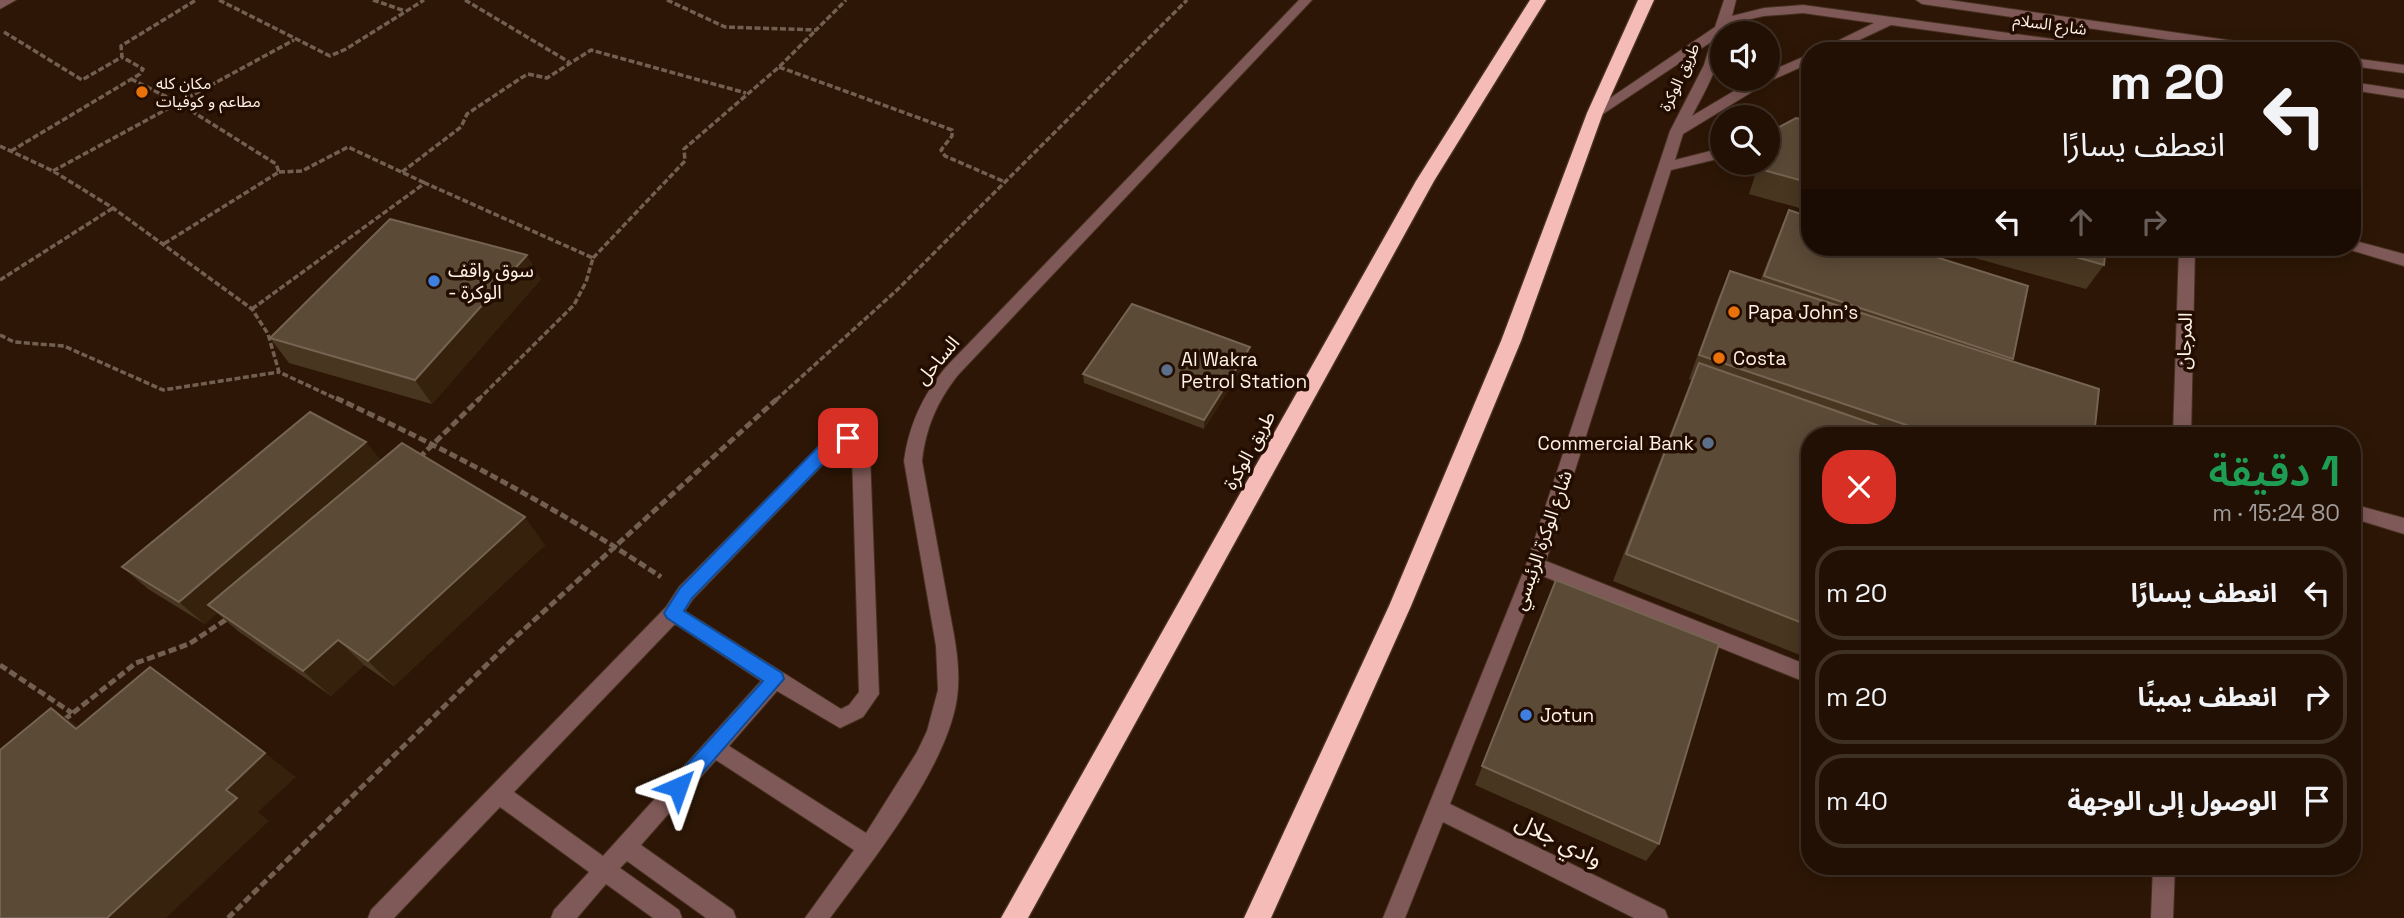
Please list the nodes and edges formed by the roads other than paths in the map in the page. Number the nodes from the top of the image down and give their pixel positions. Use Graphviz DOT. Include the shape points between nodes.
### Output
graph roads {
  1 [pos="10,0"];
  2 [pos="1306,0"];
  3 [pos="1646,0"];
  4 [pos="1730,0"];
  5 [pos="1922,0"];
  6 [pos="1534,3"];
  7 [pos="0,5"];
  8 [pos="2011,6"];
  9 [pos="1892,19"];
  10 [pos="1725,21"];
  11 [pos="1733,21"];
  12 [pos="1710,36"];
  13 [pos="1843,42"];
  14 [pos="2050,42"];
  15 [pos="2177,42"];
  16 [pos="1801,62"];
  17 [pos="2361,63"];
  18 [pos="1710,67"];
  19 [pos="2404,69"];
  20 [pos="1780,72"];
  21 [pos="2361,87"];
  22 [pos="1744,91"];
  23 [pos="2404,94"];
  24 [pos="1595,113"];
  25 [pos="1677,131"];
  26 [pos="1710,156"];
  27 [pos="1665,167"];
  28 [pos="2361,248"];
  29 [pos="2187,256"];
  30 [pos="2404,260"];
  31 [pos="2182,427"];
  32 [pos="2361,514"];
  33 [pos="2404,526"];
  34 [pos="1535,565"];
  35 [pos="673,613"];
  36 [pos="1801,671"];
  37 [pos="775,679"];
  38 [pos="715,748"];
  39 [pos="499,794"];
  40 [pos="1438,809"];
  41 [pos="624,846"];
  42 [pos="869,847"];
  43 [pos="604,870"];
  44 [pos="2164,875"];
  45 [pos="379,918"];
  46 [pos="562,918"];
  47 [pos="671,918"];
  48 [pos="726,918"];
  49 [pos="816,918"];
  50 [pos="1014,918"];
  51 [pos="1257,918"];
  52 [pos="1394,918"];
  53 [pos="1657,918"];
  54 [pos="2162,918"];
  1 -- 7 [label="street"];
  2 -- 42 [label="street, الساحل" via="952,371 923,413 913,461 946,646 946,702 925,760"];
  3 -- 24 [label="highway"];
  4 -- 10 [label="street, طريق الوكرة"];
  5 -- 8 [label="street, شارع السلام"];
  6 -- 50 [label="highway, طريق الوكرة" via="1425,181"];
  8 -- 15 [label="street, شارع السلام"];
  9 -- 11 [label="street, شارع السلام" via="1803,9 1764,12"];
  9 -- 13 [label="street"];
  9 -- 14 [label="street, شارع السلام"];
  12 -- 24 [label="street, شارع السلام"];
  16 -- 20 [label="street"];
  17 -- 19 [label="street"];
  18 -- 25 [label="street, طريق الوكرة"];
  21 -- 23 [label="street"];
  22 -- 25 [label="street"];
  24 -- 51 [label="highway" via="1506,354 1400,606"];
  25 -- 27 [label="street, شارع الوكرة الرئيسي"];
  26 -- 27 [label="street"];
  27 -- 34 [label="street, شارع الوكرة الرئيسي"];
  28 -- 30 [label="street"];
  29 -- 31 [label="street, المرجان"];
  32 -- 33 [label="street"];
  34 -- 36 [label="street"];
  34 -- 40 [label="street, شارع الوكرة الرئيسي"];
  35 -- 37 [label="street"];
  35 -- 37 [label="street" via="686,593 831,445 848,438 856,442 861,453 869,694 856,711 840,719"];
  35 -- 39 [label="street"];
  37 -- 38 [label="street"];
  38 -- 41 [label="street"];
  38 -- 42 [label="street"];
  39 -- 43 [label="street"];
  39 -- 45 [label="street"];
  40 -- 52 [label="street, شارع الوكرة الرئيسي"];
  40 -- 53 [label="street, وادي جلال"];
  41 -- 43 [label="street"];
  41 -- 48 [label="street"];
  42 -- 49 [label="street, الساحل"];
  43 -- 46 [label="street"];
  43 -- 47 [label="street"];
  44 -- 54 [label="street"];
}
